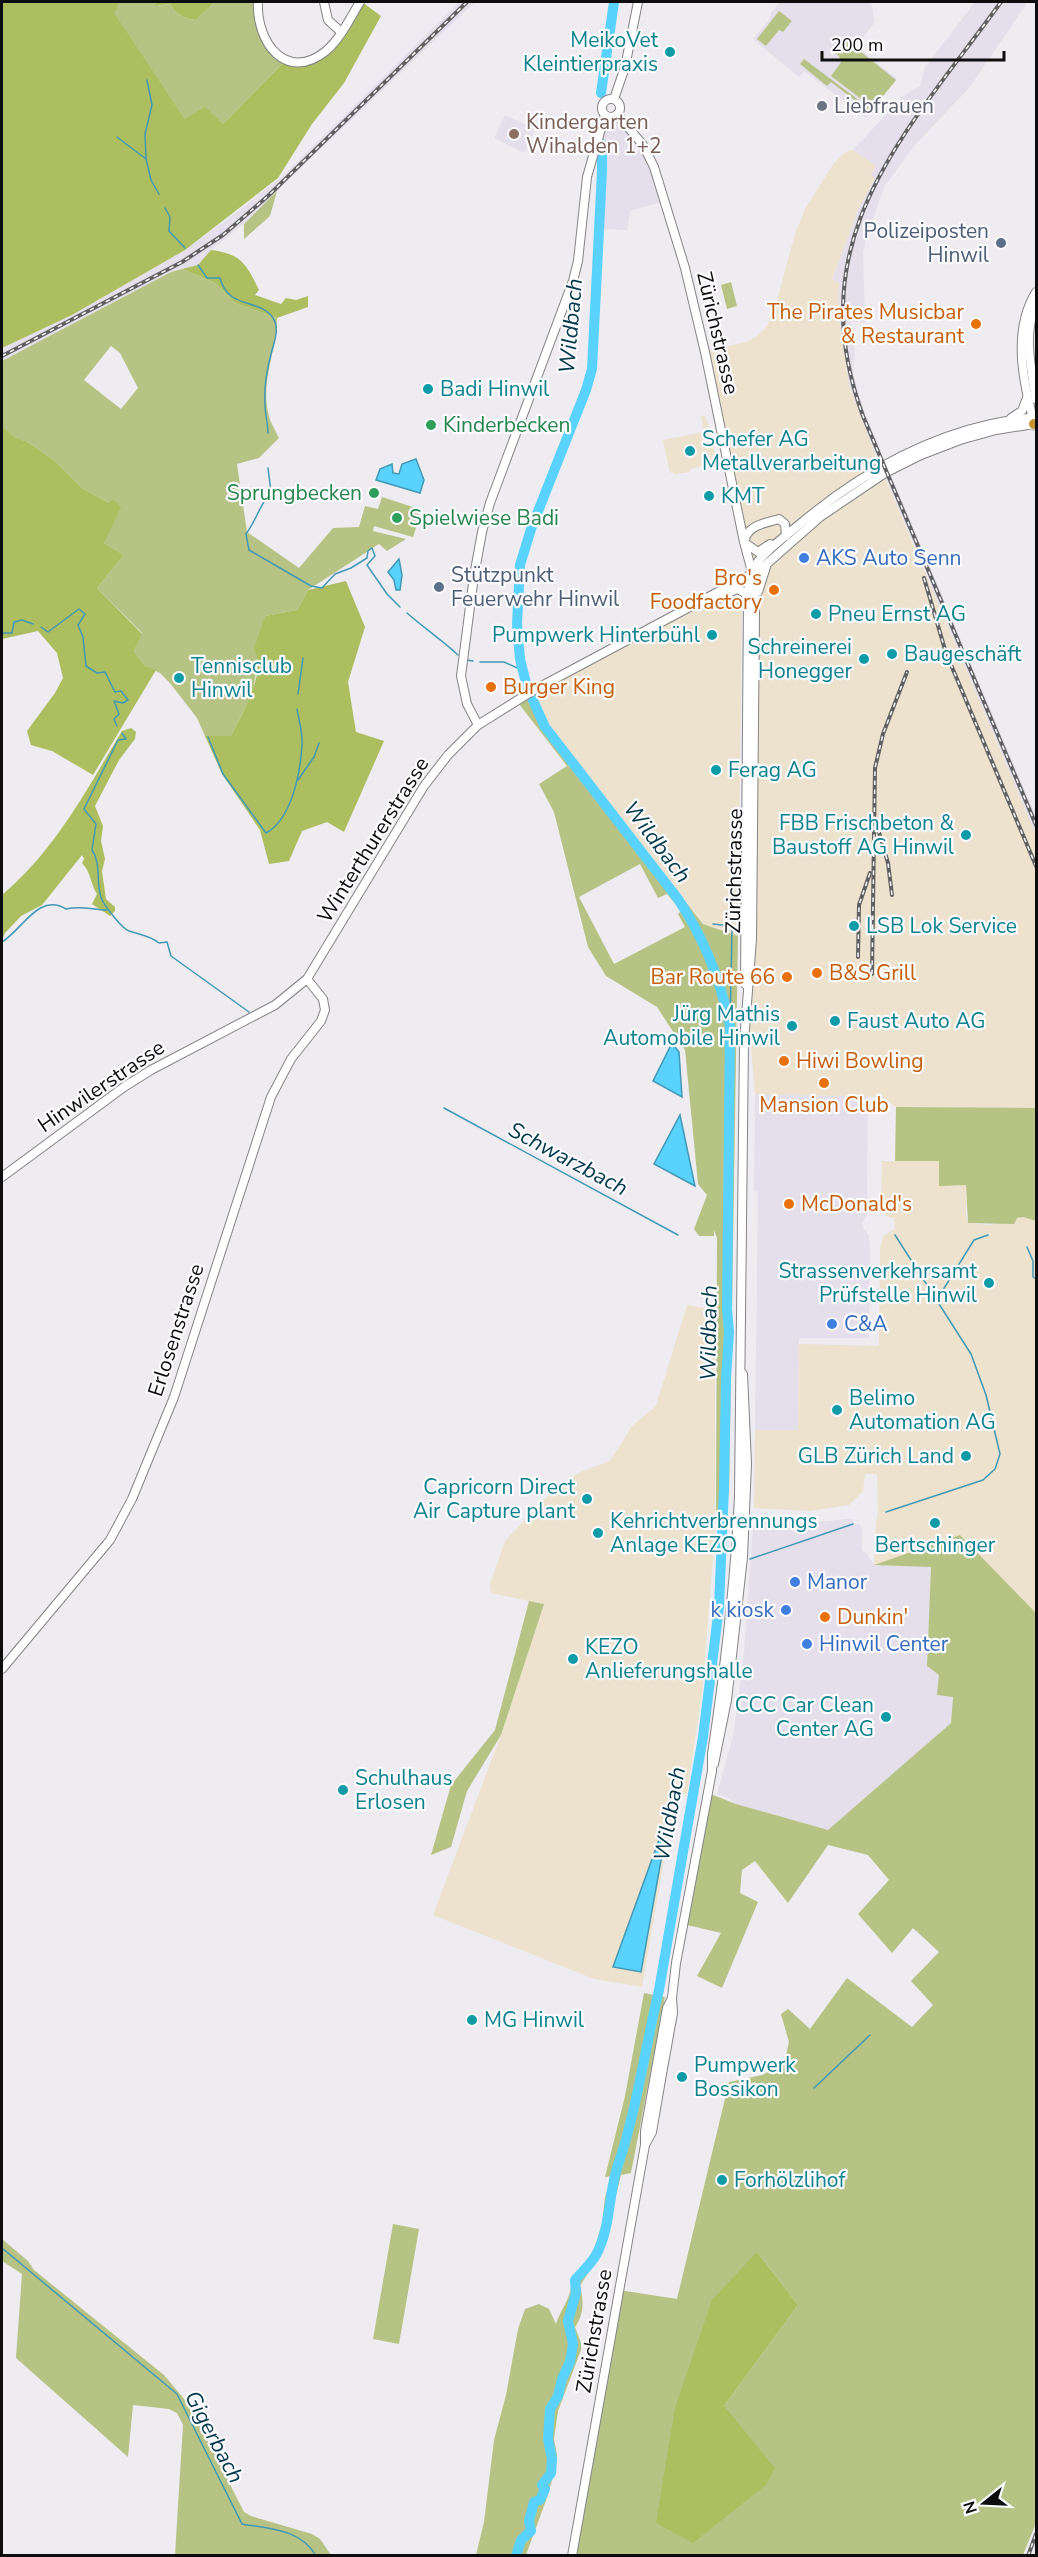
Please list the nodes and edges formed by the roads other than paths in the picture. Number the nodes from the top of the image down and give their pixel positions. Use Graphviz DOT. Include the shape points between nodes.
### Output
graph roads {
  1 [pos="258,2"];
  2 [pos="324,2"];
  3 [pos="360,2"];
  4 [pos="638,2"];
  5 [pos="341,32"];
  6 [pos="614,99"];
  7 [pos="617,114"];
  8 [pos="605,115"];
  9 [pos="1036,292"];
  10 [pos="1036,304"];
  11 [pos="1034,397"];
  12 [pos="1035,419"];
  13 [pos="1006,420"];
  14 [pos="786,536"];
  15 [pos="744,542"];
  16 [pos="769,563"];
  17 [pos="751,573"];
  18 [pos="748,599"];
  19 [pos="698,603"];
  20 [pos="755,612"];
  21 [pos="478,725"];
  22 [pos="307,979"];
  23 [pos="746,990"];
  24 [pos="226,1032"];
  25 [pos="2,1177"];
  26 [pos="742,1513"];
  27 [pos="2,1669"];
  28 [pos="712,1772"];
  29 [pos="572,2556"];
  1 -- 5 [label="main road" via="263,39 286,59 302,61 316,57"];
  2 -- 5 [label="main road" via="328,20"];
  3 -- 5 [label="main road"];
  4 -- 6 [label="main road"];
  6 -- 7 [label="main road" via="619,106"];
  6 -- 8 [label="main road" via="603,102"];
  7 -- 8 [label="main road"];
  7 -- 15 [label="main road, Zürichstrasse" via="651,159 674,229 705,352"];
  8 -- 21 [label="main road" via="587,177 573,280 490,503 477,557 461,676 466,704"];
  9 -- 11 [label="main road" via="1022,332"];
  10 -- 11 [label="main road" via="1029,341"];
  11 -- 12 [label="main road"];
  11 -- 13 [label="main road" via="1022,411"];
  12 -- 13 [label="main road, Winterthurerstrasse"];
  12 -- 16 [label="main road, Winterthurerstrasse" via="960,440 885,473 820,517"];
  13 -- 14 [label="main road, Winterthurerstrasse" via="958,432 900,456 839,494"];
  14 -- 15 [label="main road" via="759,551"];
  14 -- 15 [label="main road" via="785,524 776,520 750,530"];
  14 -- 17 [label="main road, Winterthurerstrasse" via="756,563"];
  15 -- 17 [label="main road, Zürichstrasse"];
  16 -- 17 [label="main road, Winterthurerstrasse"];
  16 -- 20 [label="main road" via="760,582"];
  17 -- 18 [label="main road, Zürichstrasse"];
  17 -- 19 [label="main road, Winterthurerstrasse"];
  17 -- 20 [label="main road, Zürichstrasse"];
  18 -- 19 [label="main road" via="737,589"];
  18 -- 23 [label="main road, Zürichstrasse"];
  19 -- 21 [label="main road, Winterthurerstrasse" via="534,690"];
  20 -- 23 [label="main road, Zürichstrasse" via="752,939"];
  21 -- 22 [label="main road, Winterthurerstrasse" via="424,786"];
  22 -- 24 [label="main road, Winterthurerstrasse" via="275,1005"];
  22 -- 27 [label="main road, Erlosenstrasse" via="323,999 325,1010 291,1059 271,1097 174,1397 132,1499 110,1540"];
  23 -- 26 [label="main road, Zürichstrasse" via="741,1364 747,1438"];
  24 -- 25 [label="main road, Hinwilerstrasse" via="124,1087"];
  26 -- 28 [label="main road, Zürichstrasse"];
  26 -- 28 [label="main road, Zürichstrasse" via="741,1590 727,1700"];
  28 -- 29 [label="main road, Zürichstrasse" via="685,1913 673,2013 652,2132 645,2145"];
}
